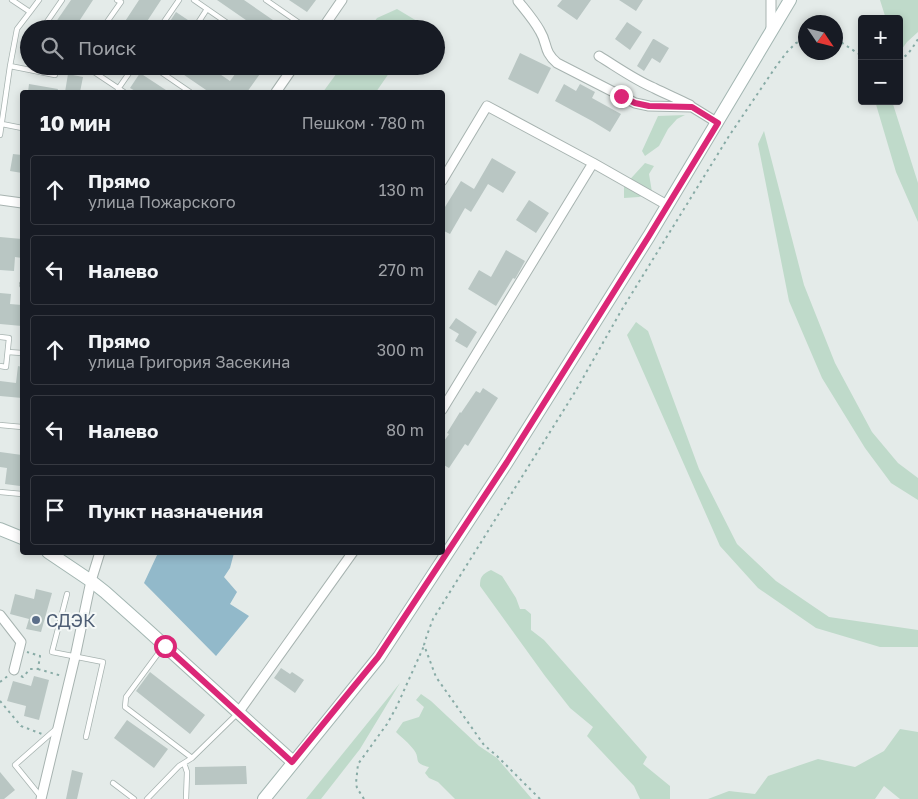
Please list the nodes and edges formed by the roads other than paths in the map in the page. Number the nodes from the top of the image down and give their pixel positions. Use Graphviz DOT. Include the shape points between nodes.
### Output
graph roads {
  1 [pos="12,0"];
  2 [pos="39,0"];
  3 [pos="62,0"];
  4 [pos="118,0"];
  5 [pos="179,0"];
  6 [pos="194,0"];
  7 [pos="266,0"];
  8 [pos="342,0"];
  9 [pos="771,0"];
  10 [pos="790,0"];
  11 [pos="518,1"];
  12 [pos="208,9"];
  13 [pos="30,12"];
  14 [pos="24,20"];
  15 [pos="48,20"];
  16 [pos="108,20"];
  17 [pos="165,20"];
  18 [pos="200,20"];
  19 [pos="223,20"];
  20 [pos="295,20"];
  21 [pos="328,20"];
  22 [pos="20,25"];
  23 [pos="771,31"];
  24 [pos="599,56"];
  25 [pos="10,66"];
  26 [pos="20,68"];
  27 [pos="99,75"];
  28 [pos="128,75"];
  29 [pos="165,75"];
  30 [pos="288,75"];
  31 [pos="118,89"];
  32 [pos="187,90"];
  33 [pos="277,90"];
  34 [pos="692,107"];
  35 [pos="718,123"];
  36 [pos="2,124"];
  37 [pos="20,128"];
  38 [pos="0,134"];
  39 [pos="593,163"];
  40 [pos="445,176"];
  41 [pos="0,200"];
  42 [pos="20,203"];
  43 [pos="668,205"];
  44 [pos="0,337"];
  45 [pos="8,352"];
  46 [pos="20,354"];
  47 [pos="0,366"];
  48 [pos="445,405"];
  49 [pos="0,424"];
  50 [pos="20,427"];
  51 [pos="0,492"];
  52 [pos="20,494"];
  53 [pos="0,529"];
  54 [pos="20,537"];
  55 [pos="52,555"];
  56 [pos="99,555"];
  57 [pos="351,555"];
  58 [pos="91,581"];
  59 [pos="67,594"];
  60 [pos="0,615"];
  61 [pos="165,646"];
  62 [pos="75,657"];
  63 [pos="16,672"];
  64 [pos="238,713"];
  65 [pos="59,726"];
  66 [pos="86,737"];
  67 [pos="192,758"];
  68 [pos="292,762"];
  69 [pos="184,763"];
  70 [pos="113,783"];
  71 [pos="42,798"];
  72 [pos="134,799"];
  73 [pos="147,799"];
  74 [pos="186,799"];
  75 [pos="264,799"];
  1 -- 13 [label="lane"];
  2 -- 13 [label="lane"];
  3 -- 15 [label="lane"];
  4 -- 16 [label="lane" via="121,2"];
  5 -- 17 [label="lane"];
  6 -- 12 [label="lane"];
  7 -- 20 [label="lane"];
  8 -- 21 [label="street"];
  9 -- 23 [label="street"];
  10 -- 23 [label="main road"];
  11 -- 34 [label="street" via="542,33 550,57 557,63 635,103"];
  12 -- 18 [label="lane"];
  12 -- 19 [label="lane"];
  13 -- 14 [label="lane"];
  22 -- 25 [label="lane"];
  23 -- 35 [label="main road"];
  24 -- 34 [label="street"];
  25 -- 26 [label="lane"];
  25 -- 36 [label="lane"];
  27 -- 31 [label="lane"];
  28 -- 31 [label="lane"];
  29 -- 32 [label="lane"];
  30 -- 33 [label="street"];
  34 -- 35 [label="street"];
  35 -- 43 [label="main road"];
  36 -- 37 [label="lane"];
  36 -- 38 [label="lane"];
  39 -- 40 [label="street" via="487,106"];
  39 -- 43 [label="street"];
  39 -- 48 [label="street"];
  41 -- 42 [label="street"];
  43 -- 68 [label="main road" via="507,462 378,657"];
  44 -- 45 [label="lane" via="9,338"];
  45 -- 46 [label="lane"];
  45 -- 47 [label="lane" via="6,367"];
  49 -- 50 [label="lane"];
  51 -- 52 [label="lane"];
  53 -- 54 [label="main road"];
  55 -- 58 [label="main road"];
  56 -- 58 [label="street"];
  57 -- 64 [label="street"];
  58 -- 61 [label="main road"];
  58 -- 62 [label="street"];
  59 -- 62 [label="lane" via="52,652"];
  60 -- 63 [label="street" via="22,642"];
  61 -- 64 [label="main road"];
  61 -- 67 [label="lane" via="126,697 125,707"];
  62 -- 65 [label="street"];
  62 -- 66 [label="lane" via="103,662"];
  64 -- 67 [label="lane"];
  64 -- 68 [label="main road"];
  65 -- 71 [label="street"];
  65 -- 71 [label="lane" via="15,765"];
  67 -- 69 [label="lane"];
  68 -- 75 [label="main road"];
  69 -- 73 [label="lane"];
  69 -- 74 [label="lane"];
  70 -- 72 [label="lane"];
}
